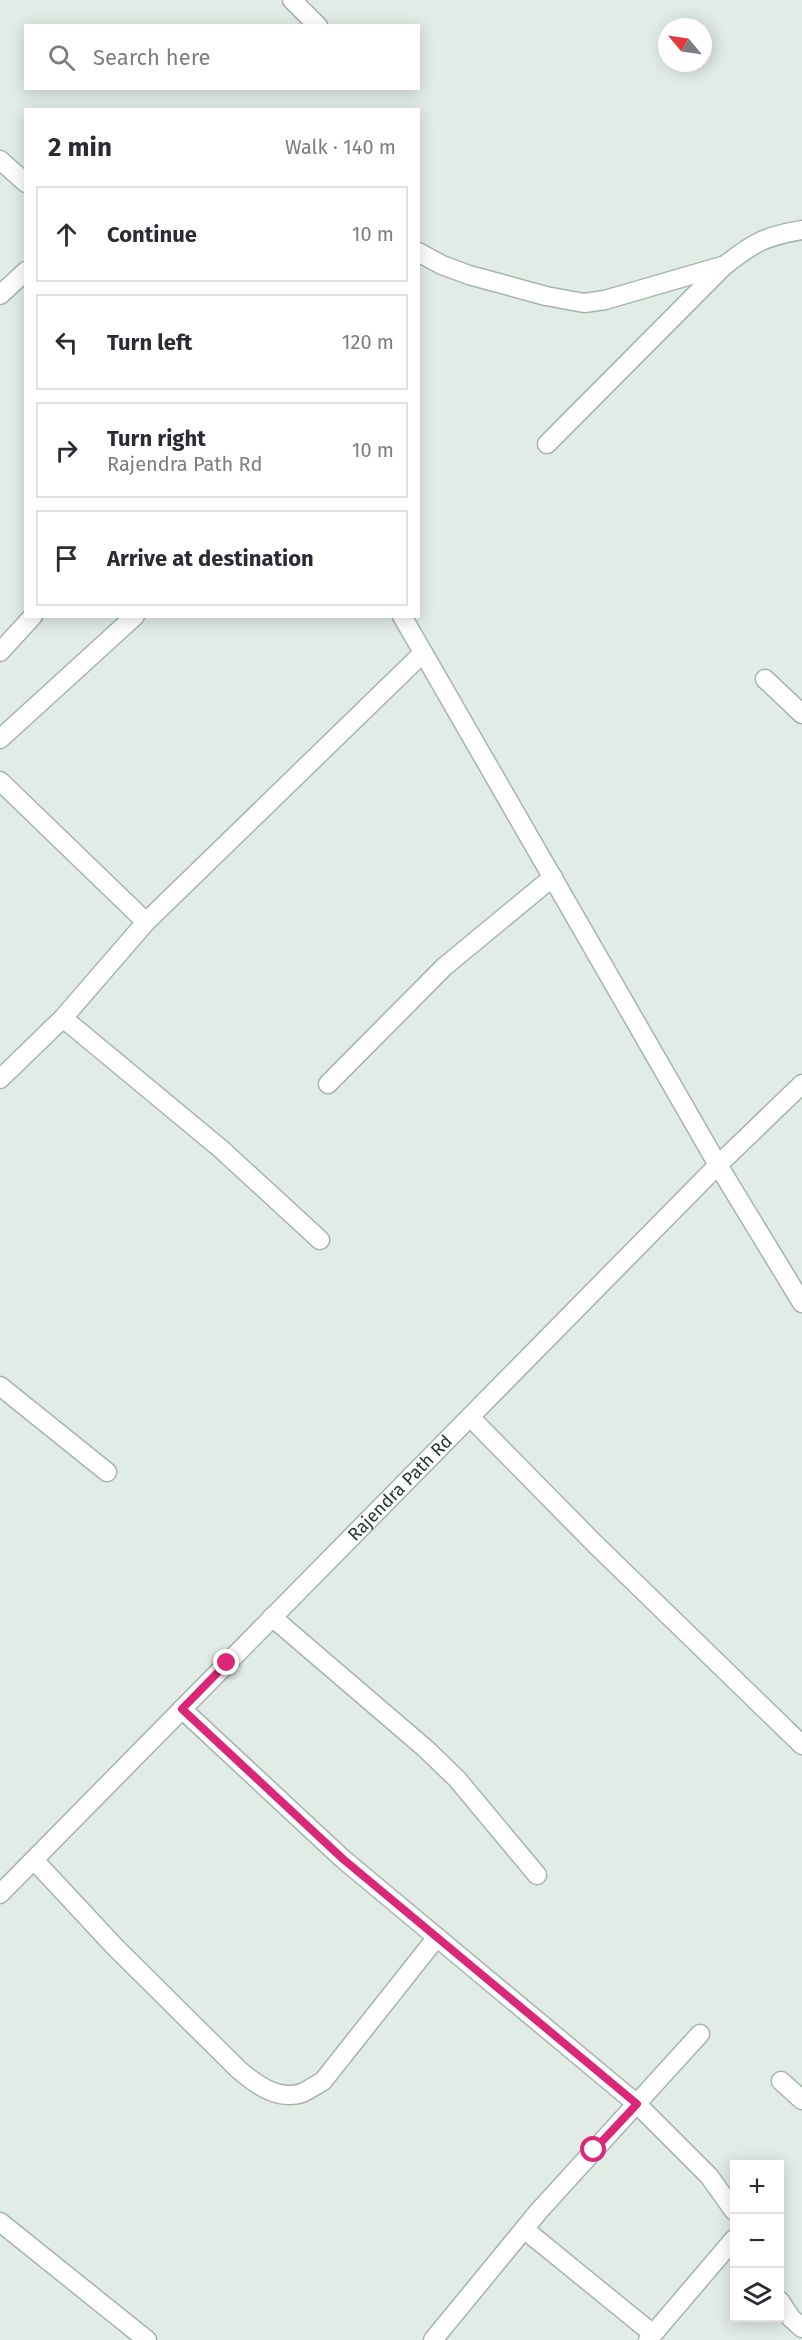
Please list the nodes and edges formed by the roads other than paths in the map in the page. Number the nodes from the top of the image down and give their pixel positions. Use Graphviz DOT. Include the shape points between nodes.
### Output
graph roads {
  1 [pos="292,0"];
  2 [pos="316,24"];
  3 [pos="0,160"];
  4 [pos="24,181"];
  5 [pos="802,230"];
  6 [pos="420,253"];
  7 [pos="724,266"];
  8 [pos="24,273"];
  9 [pos="0,295"];
  10 [pos="547,444"];
  11 [pos="31,618"];
  12 [pos="130,618"];
  13 [pos="403,618"];
  14 [pos="0,652"];
  15 [pos="423,653"];
  16 [pos="765,680"];
  17 [pos="802,714"];
  18 [pos="0,740"];
  19 [pos="0,781"];
  20 [pos="553,877"];
  21 [pos="146,922"];
  22 [pos="63,1018"];
  23 [pos="0,1079"];
  24 [pos="328,1084"];
  25 [pos="802,1084"];
  26 [pos="718,1165"];
  27 [pos="320,1240"];
  28 [pos="802,1304"];
  29 [pos="0,1386"];
  30 [pos="470,1417"];
  31 [pos="107,1472"];
  32 [pos="272,1617"];
  33 [pos="182,1709"];
  34 [pos="802,1745"];
  35 [pos="33,1860"];
  36 [pos="537,1875"];
  37 [pos="0,1894"];
  38 [pos="438,1937"];
  39 [pos="700,2034"];
  40 [pos="781,2081"];
  41 [pos="802,2100"];
  42 [pos="637,2104"];
  43 [pos="730,2204"];
  44 [pos="0,2222"];
  45 [pos="524,2229"];
  46 [pos="730,2245"];
  47 [pos="784,2307"];
  48 [pos="802,2328"];
  49 [pos="650,2337"];
  50 [pos="147,2340"];
  51 [pos="433,2340"];
  1 -- 2 [label="street"];
  3 -- 4 [label="street"];
  5 -- 7 [label="street" via="775,234 753,243"];
  6 -- 7 [label="street" via="469,275 584,303"];
  7 -- 10 [label="street"];
  8 -- 9 [label="street"];
  11 -- 14 [label="street"];
  12 -- 18 [label="street"];
  13 -- 15 [label="street"];
  15 -- 20 [label="street"];
  15 -- 21 [label="street"];
  16 -- 17 [label="street"];
  19 -- 21 [label="street"];
  20 -- 24 [label="street" via="444,967"];
  20 -- 26 [label="street"];
  21 -- 22 [label="street"];
  22 -- 23 [label="street"];
  22 -- 27 [label="street" via="221,1149"];
  25 -- 26 [label="street, Rajendra Path Rd"];
  26 -- 28 [label="street"];
  26 -- 30 [label="street, Rajendra Path Rd"];
  29 -- 31 [label="street"];
  30 -- 32 [label="street, Rajendra Path Rd"];
  30 -- 34 [label="street"];
  32 -- 33 [label="street, Rajendra Path Rd"];
  32 -- 36 [label="street" via="457,1779"];
  33 -- 35 [label="street, Rajendra Path Rd"];
  33 -- 38 [label="street" via="343,1859"];
  35 -- 37 [label="street, Rajendra Path Rd"];
  35 -- 38 [label="street" via="238,2069 258,2086 279,2093 301,2093 323,2081"];
  38 -- 42 [label="street"];
  39 -- 42 [label="street"];
  40 -- 41 [label="street"];
  42 -- 43 [label="street" via="710,2176"];
  42 -- 45 [label="street"];
  44 -- 50 [label="street"];
  45 -- 49 [label="street"];
  45 -- 51 [label="street"];
  46 -- 49 [label="street"];
  47 -- 48 [label="street"];
}
